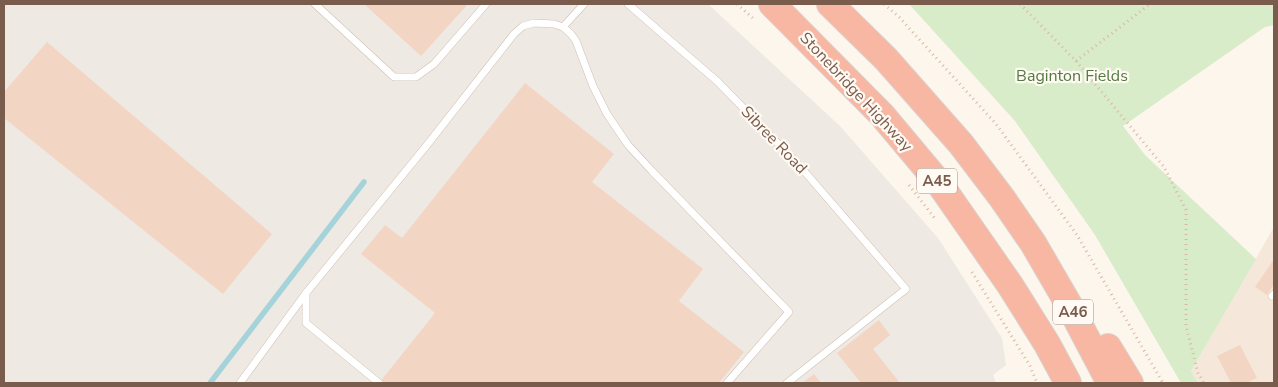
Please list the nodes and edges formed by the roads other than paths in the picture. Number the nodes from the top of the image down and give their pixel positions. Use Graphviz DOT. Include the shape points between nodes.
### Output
graph roads {
  1 [pos="316,4"];
  2 [pos="486,4"];
  3 [pos="584,4"];
  4 [pos="628,4"];
  5 [pos="830,4"];
  6 [pos="765,13"];
  7 [pos="564,28"];
  8 [pos="1033,244"];
  9 [pos="306,293"];
  10 [pos="240,383"];
  11 [pos="379,383"];
  12 [pos="727,383"];
  13 [pos="787,383"];
  14 [pos="1068,383"];
  15 [pos="1110,383"];
  16 [pos="1130,383"];
  1 -- 2 [label="lane" via="394,77 416,76 434,64"];
  3 -- 7 [label="lane"];
  4 -- 13 [label="lane, Sibree Road" via="718,82 798,164 906,289"];
  5 -- 8 [label="highway, A45" via="886,58 962,144"];
  6 -- 14 [label="highway, Stonebridge Highway / A45" via="882,115 939,183 1010,285"];
  7 -- 9 [label="lane" via="534,23 523,26 514,34"];
  7 -- 12 [label="lane" via="576,41 606,114 628,145 789,312"];
  8 -- 15 [label="highway, A46"];
  8 -- 16 [label="highway, A45" via="1089,316"];
  9 -- 10 [label="lane"];
  9 -- 11 [label="lane" via="306,323"];
}
